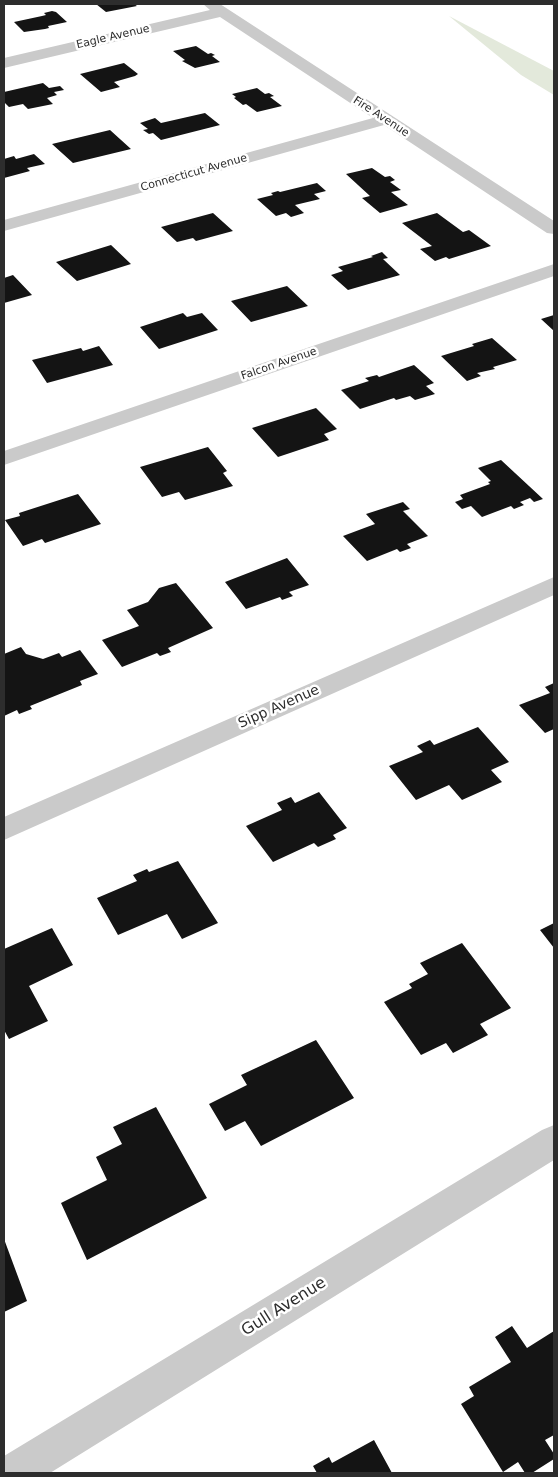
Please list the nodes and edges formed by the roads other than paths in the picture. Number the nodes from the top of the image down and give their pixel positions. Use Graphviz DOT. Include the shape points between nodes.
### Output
graph roads {
  1 [pos="215,8"];
  2 [pos="4,63"];
  3 [pos="384,120"];
  4 [pos="4,226"];
  5 [pos="554,229"];
  6 [pos="554,270"];
  7 [pos="4,458"];
  8 [pos="554,585"];
  9 [pos="4,829"];
  10 [pos="554,1141"];
  11 [pos="13,1473"];
  1 -- 2 [label="street, Eagle Avenue"];
  1 -- 3 [label="street, Fire Avenue"];
  3 -- 4 [label="street, Connecticut Avenue"];
  3 -- 5 [label="street, Fire Avenue"];
  6 -- 7 [label="street, Falcon Avenue"];
  8 -- 9 [label="street, Sipp Avenue"];
  10 -- 11 [label="street, Gull Avenue"];
}
